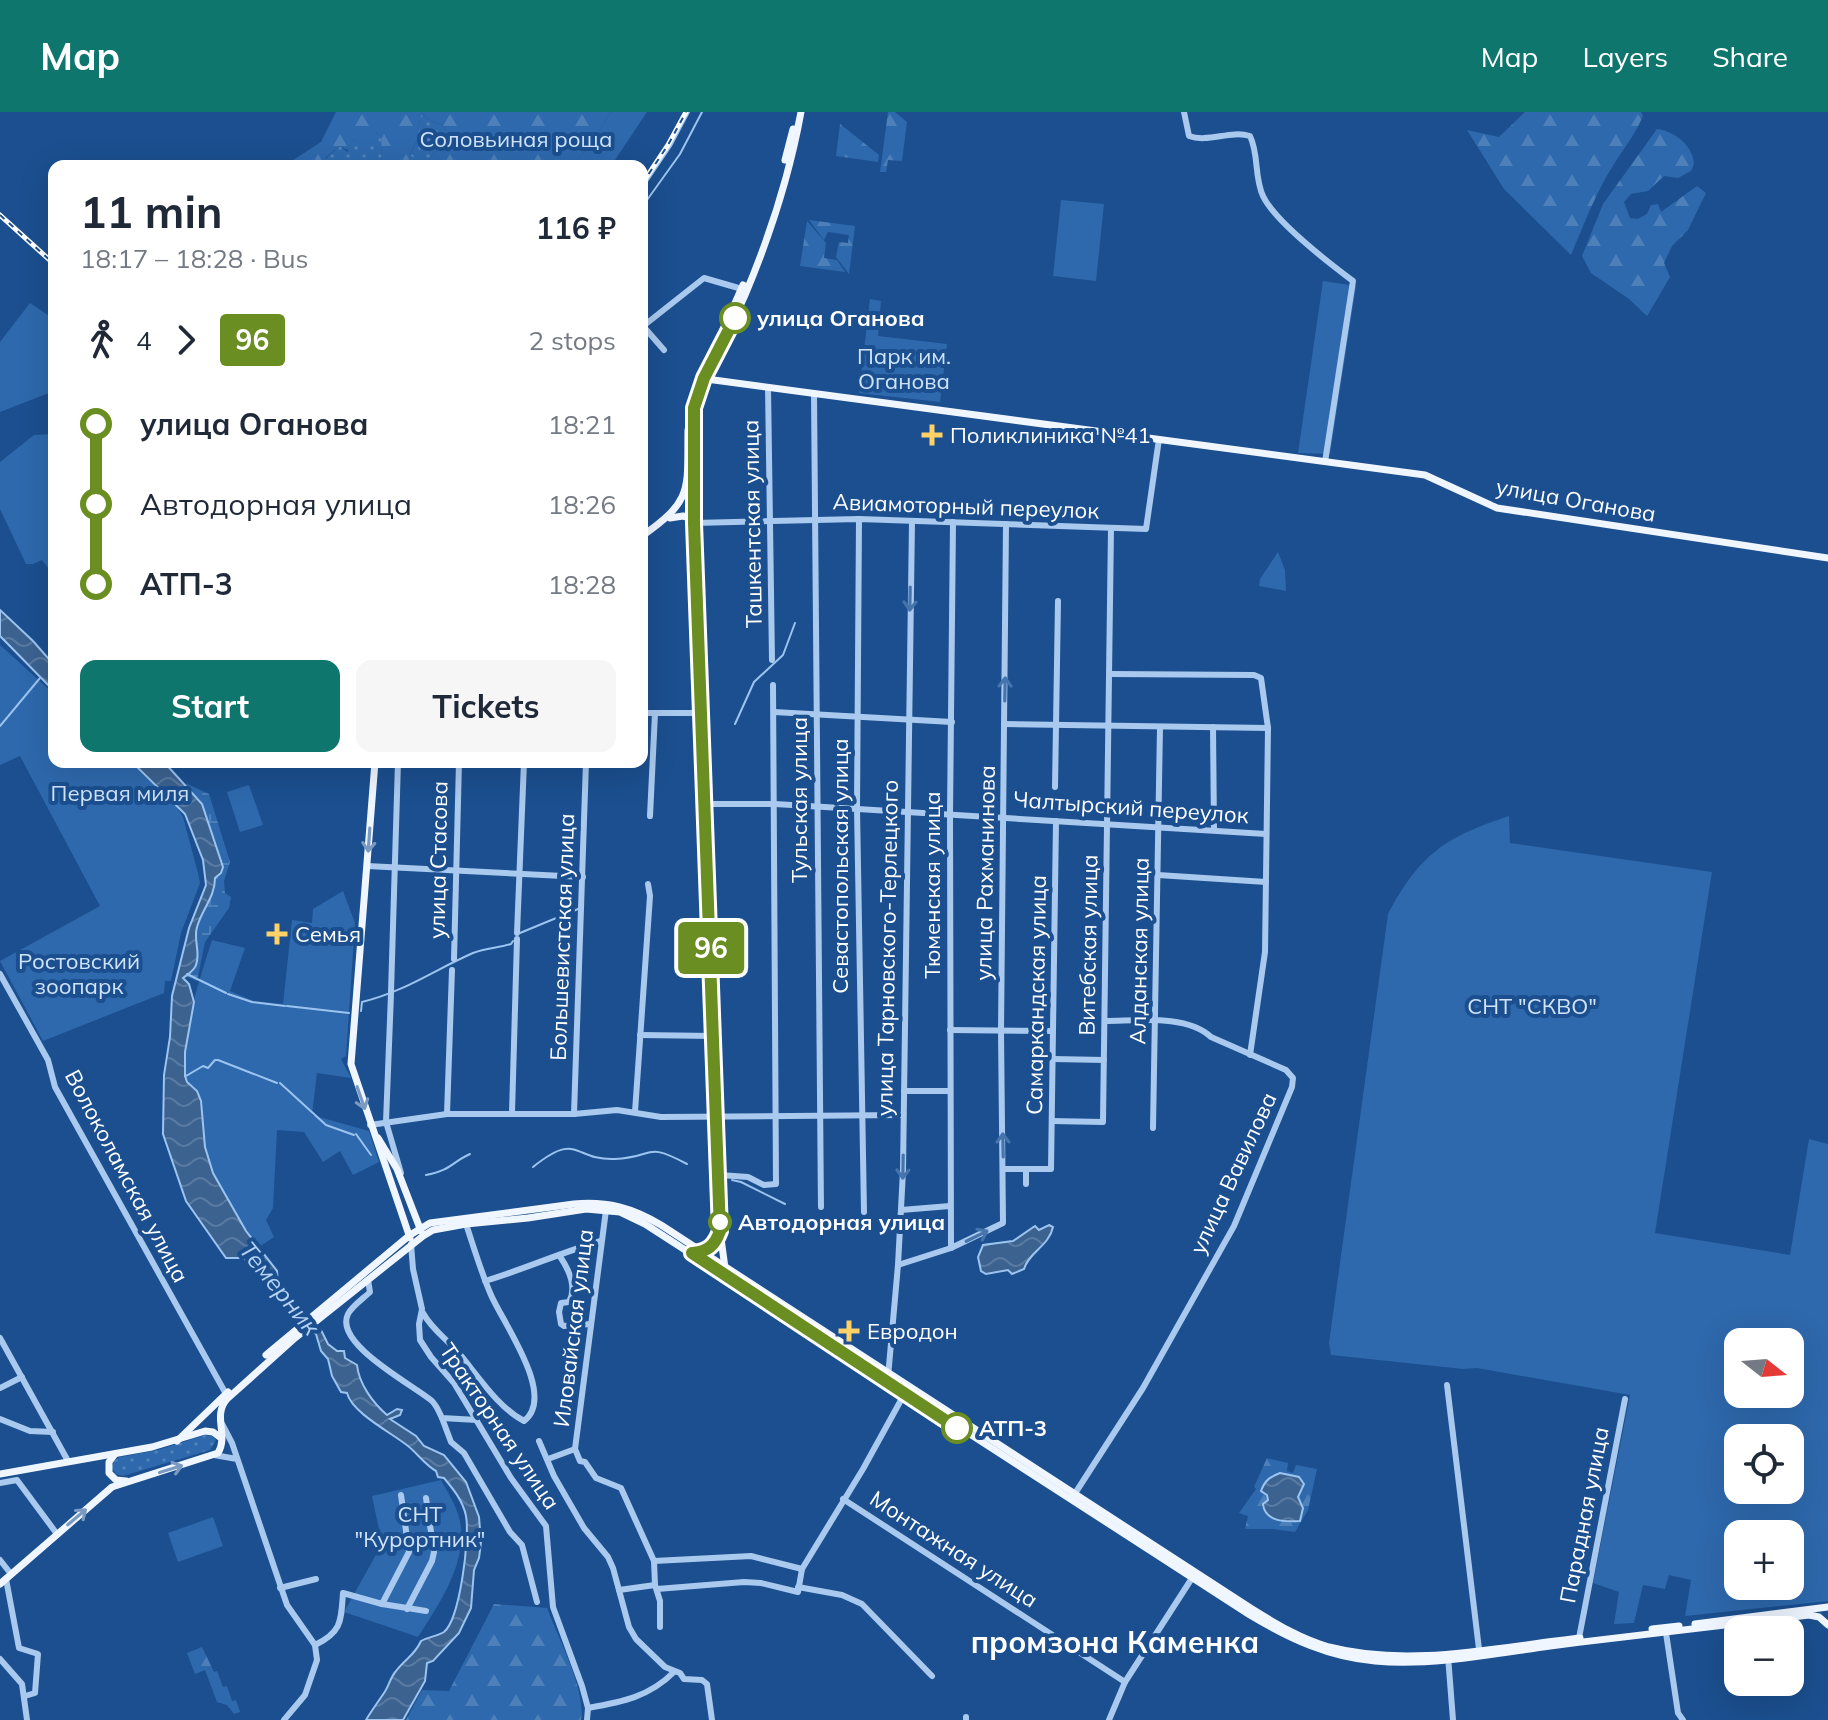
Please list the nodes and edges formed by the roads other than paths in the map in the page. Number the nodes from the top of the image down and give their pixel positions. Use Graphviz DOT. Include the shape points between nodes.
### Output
graph roads {
  1 [pos="799,112"];
  2 [pos="1184,112"];
  3 [pos="744,290"];
  4 [pos="648,322"];
  5 [pos="648,332"];
  6 [pos="664,350"];
  7 [pos="702,378"];
  8 [pos="768,387"];
  9 [pos="814,393"];
  10 [pos="1159,439"];
  11 [pos="1325,462"];
  12 [pos="668,518"];
  13 [pos="817,519"];
  14 [pos="859,519"];
  15 [pos="770,520"];
  16 [pos="694,521"];
  17 [pos="912,521"];
  18 [pos="953,522"];
  19 [pos="1006,524"];
  20 [pos="1111,528"];
  21 [pos="648,532"];
  22 [pos="1828,558"];
  23 [pos="1058,601"];
  24 [pos="772,660"];
  25 [pos="1110,674"];
  26 [pos="773,685"];
  27 [pos="774,712"];
  28 [pos="648,713"];
  29 [pos="655,713"];
  30 [pos="702,713"];
  31 [pos="818,714"];
  32 [pos="858,717"];
  33 [pos="908,720"];
  34 [pos="952,722"];
  35 [pos="1004,724"];
  36 [pos="1056,725"];
  37 [pos="1109,726"];
  38 [pos="1160,727"];
  39 [pos="1213,727"];
  40 [pos="1268,728"];
  41 [pos="375,768"];
  42 [pos="398,768"];
  43 [pos="459,768"];
  44 [pos="524,768"];
  45 [pos="586,768"];
  46 [pos="1055,787"];
  47 [pos="706,804"];
  48 [pos="775,804"];
  49 [pos="816,806"];
  50 [pos="857,808"];
  51 [pos="906,812"];
  52 [pos="950,814"];
  53 [pos="650,816"];
  54 [pos="1003,817"];
  55 [pos="1056,821"];
  56 [pos="1107,823"];
  57 [pos="1159,826"];
  58 [pos="1214,829"];
  59 [pos="1266,834"];
  60 [pos="367,866"];
  61 [pos="395,867"];
  62 [pos="456,871"];
  63 [pos="519,874"];
  64 [pos="1158,875"];
  65 [pos="583,877"];
  66 [pos="1266,882"];
  67 [pos="648,884"];
  68 [pos="454,959"];
  69 [pos="452,970"];
  70 [pos="0,974"];
  71 [pos="1105,1021"];
  72 [pos="1156,1022"];
  73 [pos="950,1030"];
  74 [pos="1001,1031"];
  75 [pos="1053,1031"];
  76 [pos="640,1035"];
  77 [pos="714,1036"];
  78 [pos="1250,1055"];
  79 [pos="1053,1059"];
  80 [pos="1104,1060"];
  81 [pos="904,1091"];
  82 [pos="950,1091"];
  83 [pos="635,1112"];
  84 [pos="512,1113"];
  85 [pos="447,1114"];
  86 [pos="574,1114"];
  87 [pos="903,1115"];
  88 [pos="717,1116"];
  89 [pos="861,1116"];
  90 [pos="778,1117"];
  91 [pos="820,1117"];
  92 [pos="1052,1121"];
  93 [pos="386,1122"];
  94 [pos="370,1125"];
  95 [pos="1153,1128"];
  96 [pos="1003,1169"];
  97 [pos="1026,1169"];
  98 [pos="720,1175"];
  99 [pos="401,1181"];
  100 [pos="1026,1184"];
  101 [pos="391,1185"];
  102 [pos="408,1201"];
  103 [pos="950,1206"];
  104 [pos="821,1207"];
  105 [pos="606,1209"];
  106 [pos="901,1210"];
  107 [pos="864,1212"];
  108 [pos="466,1224"];
  109 [pos="720,1231"];
  110 [pos="422,1232"];
  111 [pos="410,1240"];
  112 [pos="601,1241"];
  113 [pos="951,1248"];
  114 [pos="697,1253"];
  115 [pos="559,1255"];
  116 [pos="898,1265"];
  117 [pos="725,1268"];
  118 [pos="368,1280"];
  119 [pos="485,1281"];
  120 [pos="332,1304"];
  121 [pos="423,1313"];
  122 [pos="591,1324"];
  123 [pos="0,1338"];
  124 [pos="22,1377"];
  125 [pos="887,1377"];
  126 [pos="1447,1385"];
  127 [pos="0,1388"];
  128 [pos="907,1390"];
  129 [pos="225,1397"];
  130 [pos="1625,1399"];
  131 [pos="442,1418"];
  132 [pos="0,1419"];
  133 [pos="220,1420"];
  134 [pos="477,1420"];
  135 [pos="53,1432"];
  136 [pos="223,1439"];
  137 [pos="177,1441"];
  138 [pos="539,1441"];
  139 [pos="575,1449"];
  140 [pos="234,1450"];
  141 [pos="115,1454"];
  142 [pos="214,1455"];
  143 [pos="237,1459"];
  144 [pos="548,1459"];
  145 [pos="68,1461"];
  146 [pos="0,1474"];
  147 [pos="128,1481"];
  148 [pos="0,1483"];
  149 [pos="401,1495"];
  150 [pos="1074,1495"];
  151 [pos="426,1498"];
  152 [pos="843,1499"];
  153 [pos="57,1534"];
  154 [pos="0,1560"];
  155 [pos="654,1561"];
  156 [pos="802,1569"];
  157 [pos="1194,1575"];
  158 [pos="6,1579"];
  159 [pos="316,1579"];
  160 [pos="656,1587"];
  161 [pos="280,1588"];
  162 [pos="619,1590"];
  163 [pos="798,1590"];
  164 [pos="537,1602"];
  165 [pos="382,1604"];
  166 [pos="1828,1607"];
  167 [pos="407,1609"];
  168 [pos="426,1611"];
  169 [pos="1828,1625"];
  170 [pos="660,1627"];
  171 [pos="1666,1633"];
  172 [pos="1579,1638"];
  173 [pos="315,1645"];
  174 [pos="1479,1649"];
  175 [pos="1448,1656"];
  176 [pos="0,1659"];
  177 [pos="674,1672"];
  178 [pos="932,1676"];
  179 [pos="1125,1682"];
  180 [pos="25,1696"];
  181 [pos="588,1708"];
  182 [pos="27,1720"];
  183 [pos="284,1720"];
  184 [pos="587,1720"];
  185 [pos="712,1720"];
  186 [pos="1109,1720"];
  187 [pos="1453,1720"];
  188 [pos="1683,1720"];
  1 -- 3 [label="main road"];
  2 -- 11 [label="street" via="1189,136 1239,134 1253,144 1258,182 1268,205 1314,252 1353,281"];
  3 -- 4 [label="street" via="704,278"];
  3 -- 7 [label="main road"];
  5 -- 6 [label="street"];
  7 -- 8 [label="main road, улица Оганова"];
  7 -- 12 [label="main road" via="692,395 688,420 688,480 680,504"];
  7 -- 16 [label="main road" via="693,420"];
  8 -- 9 [label="main road, улица Оганова"];
  8 -- 15 [label="street, Ташкентская улица"];
  9 -- 10 [label="main road, улица Оганова"];
  9 -- 13 [label="street, Тульская улица"];
  10 -- 11 [label="main road, улица Оганова"];
  10 -- 20 [label="street, Авиамоторный переулок" via="1146,529"];
  11 -- 22 [label="main road, улица Оганова" via="1425,475 1512,511"];
  12 -- 16 [label="main road"];
  12 -- 21 [label="main road"];
  13 -- 14 [label="street, Авиамоторный переулок"];
  13 -- 15 [label="street, Авиамоторный переулок"];
  13 -- 31 [label="street, Тульская улица"];
  14 -- 17 [label="street, Авиамоторный переулок"];
  14 -- 32 [label="street, Севастопольская улица"];
  15 -- 16 [label="street, Авиамоторный переулок"];
  15 -- 24 [label="street, Ташкентская улица"];
  16 -- 30 [label="main road"];
  17 -- 18 [label="street, Авиамоторный переулок"];
  17 -- 33 [label="street, улица Тарновского-Терлецкого, one-way"];
  18 -- 19 [label="street, Авиамоторный переулок"];
  18 -- 34 [label="street, Тюменская улица"];
  19 -- 20 [label="street, Авиамоторный переулок"];
  35 -- 19 [label="street, улица Рахманинова, one-way"];
  20 -- 25 [label="street, Витебская улица"];
  23 -- 36 [label="street"];
  25 -- 37 [label="street, Витебская улица"];
  25 -- 40 [label="street" via="1254,675 1261,678"];
  26 -- 27 [label="street"];
  27 -- 31 [label="street"];
  27 -- 48 [label="street"];
  28 -- 29 [label="street"];
  29 -- 30 [label="street"];
  29 -- 53 [label="street"];
  30 -- 47 [label="main road"];
  31 -- 32 [label="street"];
  31 -- 49 [label="street, Тульская улица"];
  32 -- 33 [label="street"];
  32 -- 50 [label="street, Севастопольская улица"];
  33 -- 34 [label="street"];
  33 -- 51 [label="street, улица Тарновского-Терлецкого"];
  34 -- 52 [label="street, Тюменская улица"];
  35 -- 36 [label="street"];
  35 -- 54 [label="street, улица Рахманинова"];
  36 -- 37 [label="street"];
  36 -- 46 [label="street"];
  37 -- 38 [label="street"];
  37 -- 56 [label="street, Витебская улица"];
  38 -- 39 [label="street"];
  38 -- 57 [label="street, Алданская улица"];
  39 -- 40 [label="street"];
  39 -- 58 [label="street"];
  40 -- 59 [label="street"];
  41 -- 60 [label="main road, one-way"];
  42 -- 61 [label="street"];
  43 -- 62 [label="street, улица Стасова"];
  44 -- 63 [label="street"];
  45 -- 65 [label="street, Большевистская улица"];
  47 -- 48 [label="street, Чалтырский переулок"];
  47 -- 77 [label="main road"];
  48 -- 49 [label="street, Чалтырский переулок"];
  48 -- 90 [label="street"];
  49 -- 50 [label="street, Чалтырский переулок"];
  49 -- 91 [label="street, Тульская улица"];
  50 -- 51 [label="street, Чалтырский переулок"];
  50 -- 89 [label="street, Севастопольская улица"];
  51 -- 52 [label="street, Чалтырский переулок"];
  51 -- 81 [label="street, улица Тарновского-Терлецкого"];
  52 -- 54 [label="street, Чалтырский переулок"];
  52 -- 73 [label="street, Тюменская улица"];
  54 -- 55 [label="street, Чалтырский переулок"];
  54 -- 74 [label="street, улица Рахманинова"];
  55 -- 56 [label="street, Чалтырский переулок"];
  55 -- 75 [label="street, Самаркандская улица"];
  56 -- 57 [label="street, Чалтырский переулок"];
  56 -- 71 [label="street, Витебская улица"];
  57 -- 58 [label="street, Чалтырский переулок"];
  57 -- 64 [label="street, Алданская улица"];
  58 -- 59 [label="street, Чалтырский переулок"];
  59 -- 66 [label="street"];
  60 -- 61 [label="street"];
  60 -- 94 [label="main road, one-way" via="351,1048"];
  61 -- 62 [label="street"];
  61 -- 93 [label="street"];
  62 -- 63 [label="street"];
  62 -- 68 [label="street, улица Стасова"];
  63 -- 65 [label="street"];
  63 -- 84 [label="street"];
  64 -- 66 [label="street"];
  64 -- 72 [label="street, Алданская улица"];
  65 -- 86 [label="street, Большевистская улица"];
  66 -- 78 [label="street" via="1265,952"];
  67 -- 76 [label="street"];
  69 -- 85 [label="street, улица Стасова"];
  70 -- 129 [label="street, Волоколамская улица" via="48,1060 55,1087"];
  71 -- 72 [label="street, улица Вавилова"];
  71 -- 80 [label="street, Витебская улица"];
  72 -- 78 [label="street, улица Вавилова" via="1202,1029"];
  72 -- 95 [label="street, Алданская улица"];
  73 -- 74 [label="street"];
  73 -- 82 [label="street, Тюменская улица"];
  74 -- 75 [label="street"];
  96 -- 74 [label="street, улица Рахманинова, one-way"];
  75 -- 79 [label="street, Самаркандская улица"];
  76 -- 77 [label="street"];
  76 -- 83 [label="street"];
  77 -- 88 [label="main road"];
  78 -- 150 [label="street, улица Вавилова" via="1286,1070 1292,1087 1234,1226 1143,1388"];
  79 -- 80 [label="street"];
  79 -- 92 [label="street, Самаркандская улица"];
  80 -- 92 [label="street, Витебская улица" via="1103,1122"];
  81 -- 82 [label="street"];
  81 -- 87 [label="street, улица Тарновского-Терлецкого"];
  82 -- 103 [label="street, Тюменская улица"];
  83 -- 86 [label="street"];
  83 -- 88 [label="street"];
  84 -- 85 [label="street"];
  84 -- 86 [label="street"];
  85 -- 93 [label="street"];
  87 -- 89 [label="street"];
  87 -- 106 [label="street, улица Тарновского-Терлецкого, one-way"];
  88 -- 90 [label="street"];
  88 -- 98 [label="main road"];
  89 -- 91 [label="street"];
  89 -- 107 [label="street, Севастопольская улица"];
  90 -- 91 [label="street"];
  90 -- 98 [label="street" via="776,1184"];
  91 -- 104 [label="street, Тульская улица"];
  92 -- 97 [label="street, Самаркандская улица" via="1051,1169"];
  93 -- 94 [label="street"];
  93 -- 99 [label="street"];
  94 -- 99 [label="main road"];
  94 -- 101 [label="main road"];
  96 -- 97 [label="street"];
  113 -- 96 [label="street, улица Рахманинова, one-way" via="1003,1223"];
  97 -- 100 [label="street"];
  98 -- 109 [label="main road"];
  99 -- 102 [label="main road"];
  101 -- 102 [label="main road"];
  101 -- 111 [label="main road"];
  102 -- 110 [label="main road"];
  103 -- 106 [label="street"];
  103 -- 113 [label="street, Тюменская улица"];
  105 -- 108 [label="main road"];
  105 -- 112 [label="street, Иловайская улица"];
  105 -- 114 [label="main road" via="634,1217"];
  106 -- 116 [label="street, улица Тарновского-Терлецкого"];
  108 -- 110 [label="main road"];
  108 -- 119 [label="street"];
  109 -- 114 [label="main road" via="716,1242"];
  109 -- 117 [label="main road"];
  110 -- 111 [label="main road"];
  110 -- 114 [label="main road" via="440,1220 608,1203 648,1218"];
  111 -- 118 [label="main road"];
  111 -- 120 [label="main road"];
  111 -- 121 [label="street, Тракторная улица"];
  112 -- 115 [label="street"];
  112 -- 122 [label="street, Иловайская улица"];
  113 -- 116 [label="street"];
  114 -- 117 [label="main road"];
  114 -- 125 [label="main road"];
  115 -- 119 [label="street"];
  115 -- 122 [label="street" via="569,1270 573,1293 559,1306 561,1324"];
  116 -- 125 [label="street, улица Тарновского-Терлецкого"];
  117 -- 125 [label="main road"];
  118 -- 120 [label="main road"];
  118 -- 131 [label="street" via="370,1292 348,1312 349,1333 380,1366 435,1404"];
  119 -- 121 [label="street" via="532,1376 533,1408 524,1421 505,1408"];
  120 -- 129 [label="main road"];
  121 -- 134 [label="street, Тракторная улица" via="420,1340"];
  122 -- 139 [label="street, Иловайская улица"];
  123 -- 124 [label="street"];
  124 -- 127 [label="street"];
  124 -- 135 [label="street"];
  125 -- 128 [label="main road"];
  126 -- 174 [label="street"];
  128 -- 150 [label="main road"];
  128 -- 152 [label="street"];
  128 -- 157 [label="main road"];
  129 -- 133 [label="main road"];
  129 -- 137 [label="main road"];
  130 -- 172 [label="street, Парадная улица"];
  131 -- 134 [label="street"];
  131 -- 164 [label="street" via="451,1442 464,1453 522,1545"];
  132 -- 135 [label="street" via="30,1431"];
  133 -- 136 [label="main road"];
  133 -- 140 [label="street"];
  134 -- 181 [label="street, Тракторная улица" via="546,1526 553,1607"];
  135 -- 145 [label="street"];
  136 -- 137 [label="main road" via="209,1431"];
  136 -- 140 [label="street"];
  136 -- 142 [label="main road"];
  137 -- 141 [label="main road"];
  138 -- 144 [label="street"];
  139 -- 144 [label="street"];
  139 -- 155 [label="street, Иловайская улица" via="596,1478 621,1488"];
  140 -- 143 [label="street"];
  141 -- 145 [label="main road"];
  141 -- 147 [label="main road" via="109,1473"];
  142 -- 143 [label="street"];
  147 -- 142 [label="main road, one-way"];
  143 -- 161 [label="street"];
  144 -- 162 [label="street" via="584,1528 608,1557"];
  145 -- 146 [label="main road"];
  153 -- 147 [label="main road, one-way" via="112,1487"];
  148 -- 153 [label="street" via="17,1480"];
  149 -- 165 [label="street" via="409,1552"];
  150 -- 157 [label="main road"];
  151 -- 167 [label="street" via="434,1552"];
  152 -- 156 [label="street"];
  152 -- 179 [label="street, Монтажная улица"];
  153 -- 158 [label="main road"];
  154 -- 158 [label="street"];
  155 -- 156 [label="street" via="751,1556"];
  155 -- 160 [label="street, Иловайская улица"];
  156 -- 163 [label="street"];
  157 -- 175 [label="main road" via="1269,1626 1325,1652 1375,1661"];
  157 -- 179 [label="street"];
  158 -- 180 [label="street" via="19,1648 38,1654 35,1693"];
  159 -- 161 [label="street"];
  160 -- 162 [label="street"];
  160 -- 163 [label="street" via="744,1582"];
  160 -- 170 [label="street, Иловайская улица"];
  161 -- 173 [label="street"];
  162 -- 177 [label="street" via="636,1639"];
  163 -- 178 [label="street" via="842,1595 862,1604"];
  165 -- 167 [label="street"];
  165 -- 173 [label="street" via="343,1593 335,1632"];
  166 -- 172 [label="main road"];
  167 -- 168 [label="street"];
  169 -- 171 [label="main road" via="1809,1615"];
  171 -- 175 [label="main road"];
  171 -- 188 [label="street"];
  172 -- 174 [label="main road"];
  173 -- 183 [label="street" via="317,1660 305,1695"];
  174 -- 175 [label="main road"];
  175 -- 187 [label="street"];
  176 -- 180 [label="street" via="22,1684"];
  177 -- 181 [label="street" via="635,1698"];
  177 -- 185 [label="street" via="707,1684"];
  179 -- 186 [label="street"];
  180 -- 182 [label="street"];
  181 -- 184 [label="street, Тракторная улица"];
}
